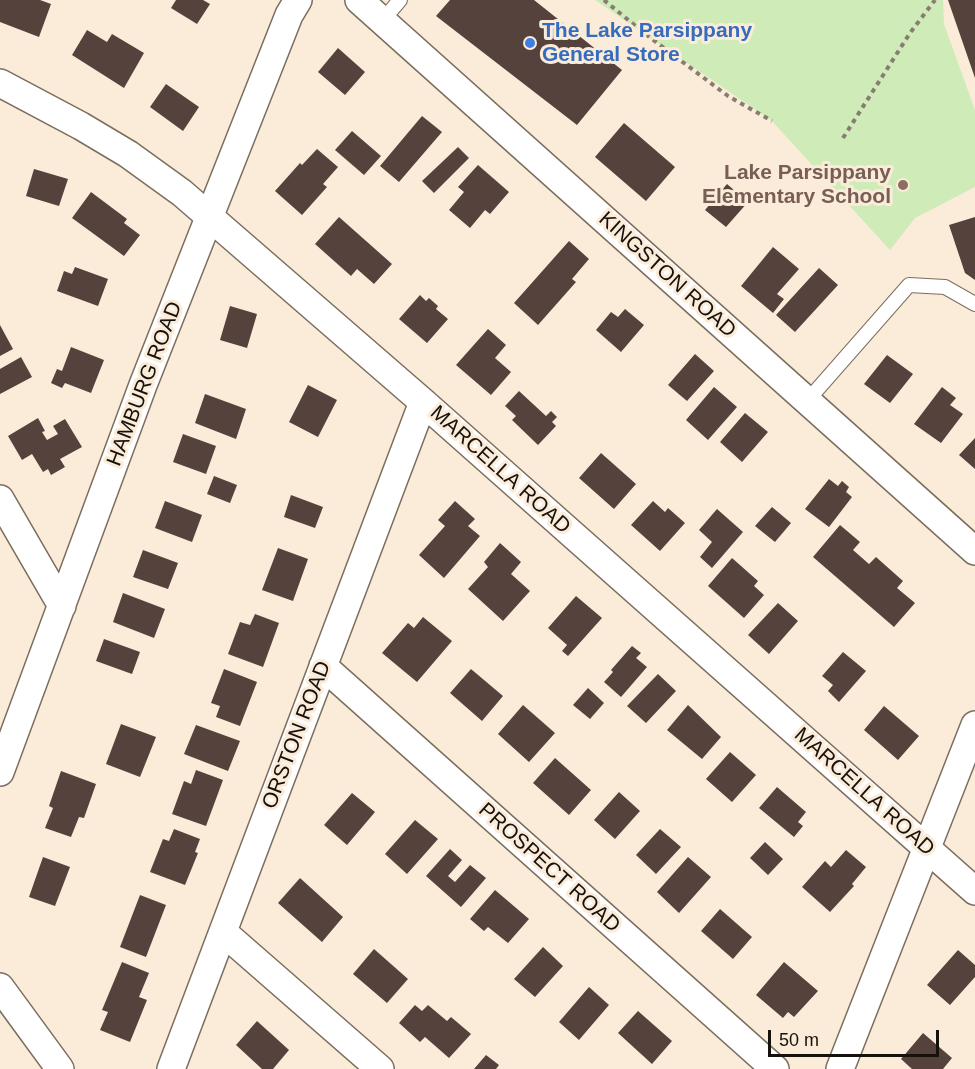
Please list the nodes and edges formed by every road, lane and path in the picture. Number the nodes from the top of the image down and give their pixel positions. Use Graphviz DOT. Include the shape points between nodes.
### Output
graph roads {
  1 [pos="298,0"];
  2 [pos="359,0"];
  3 [pos="400,0"];
  4 [pos="604,0"];
  5 [pos="935,0"];
  6 [pos="382,21"];
  7 [pos="0,83"];
  8 [pos="772,121"];
  9 [pos="843,138"];
  10 [pos="210,217"];
  11 [pos="975,304"];
  12 [pos="808,400"];
  13 [pos="423,402"];
  14 [pos="0,499"];
  15 [pos="975,551"];
  16 [pos="62,606"];
  17 [pos="323,666"];
  18 [pos="975,726"];
  19 [pos="0,772"];
  20 [pos="926,848"];
  21 [pos="975,891"];
  22 [pos="223,932"];
  23 [pos="0,987"];
  24 [pos="60,1069"];
  25 [pos="171,1069"];
  26 [pos="380,1069"];
  27 [pos="776,1069"];
  28 [pos="840,1069"];
  1 -- 10 [label="street, HAMBURG ROAD"];
  2 -- 6 [label="street, KINGSTON ROAD"];
  3 -- 6 [label="lane"];
  4 -- 8 [label="path" via="728,96"];
  5 -- 9 [label="path"];
  6 -- 12 [label="street, KINGSTON ROAD"];
  7 -- 10 [label="street, MARCELLA ROAD" via="128,154"];
  10 -- 13 [label="street, MARCELLA ROAD"];
  10 -- 16 [label="street, HAMBURG ROAD"];
  11 -- 12 [label="lane" via="945,287 909,285"];
  12 -- 15 [label="street, KINGSTON ROAD"];
  13 -- 17 [label="street, ORSTON ROAD"];
  13 -- 20 [label="street, MARCELLA ROAD"];
  14 -- 16 [label="street"];
  16 -- 19 [label="street, HAMBURG ROAD"];
  17 -- 22 [label="street, ORSTON ROAD"];
  17 -- 27 [label="street, PROSPECT ROAD"];
  18 -- 20 [label="street"];
  20 -- 21 [label="street, MARCELLA ROAD"];
  20 -- 28 [label="street"];
  22 -- 25 [label="street, ORSTON ROAD"];
  22 -- 26 [label="street"];
  23 -- 24 [label="street"];
}
